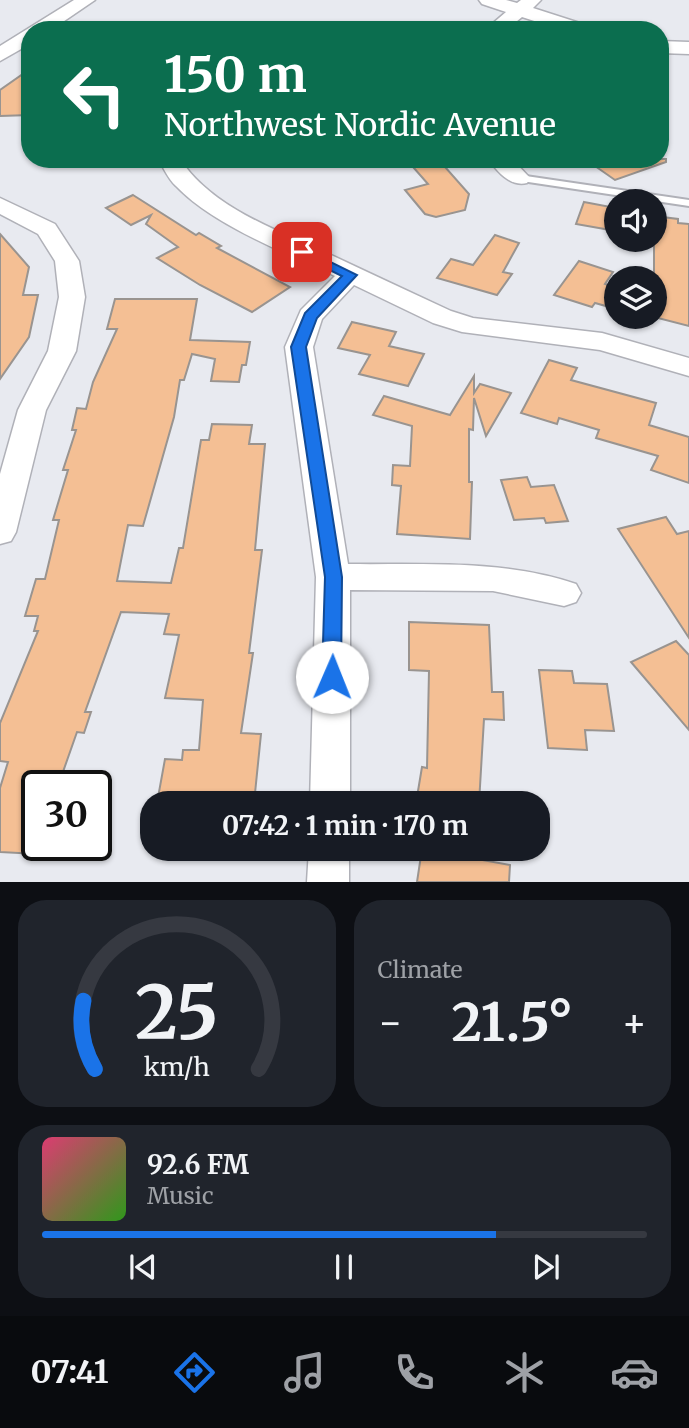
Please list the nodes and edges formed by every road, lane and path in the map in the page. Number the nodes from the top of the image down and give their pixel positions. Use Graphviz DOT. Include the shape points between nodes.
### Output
graph roads {
  1 [pos="86,0"];
  2 [pos="488,0"];
  3 [pos="525,4"];
  4 [pos="52,21"];
  5 [pos="505,21"];
  6 [pos="562,21"];
  7 [pos="0,29"];
  8 [pos="21,33"];
  9 [pos="21,41"];
  10 [pos="669,47"];
  11 [pos="689,48"];
  12 [pos="0,55"];
  13 [pos="175,168"];
  14 [pos="508,168"];
  15 [pos="519,178"];
  16 [pos="688,201"];
  17 [pos="0,205"];
  18 [pos="350,275"];
  19 [pos="689,367"];
  20 [pos="0,532"];
  21 [pos="334,577"];
  22 [pos="564,593"];
  23 [pos="330,791"];
  24 [pos="329,861"];
  25 [pos="328,882"];
  1 -- 4 [label="street"];
  2 -- 3 [label="street"];
  3 -- 5 [label="street"];
  3 -- 6 [label="street"];
  7 -- 8 [label="street"];
  9 -- 12 [label="street"];
  10 -- 11 [label="street"];
  13 -- 18 [label="street" via="206,201"];
  14 -- 15 [label="street"];
  15 -- 16 [label="lane"];
  17 -- 20 [label="street" via="47,229 67,261 72,297 62,351 32,411"];
  18 -- 19 [label="street" via="471,326 602,342"];
  18 -- 21 [label="street" via="310,316 299,347"];
  21 -- 22 [label="street" via="493,578"];
  21 -- 23 [label="street"];
  24 -- 25 [label="street"];
}
